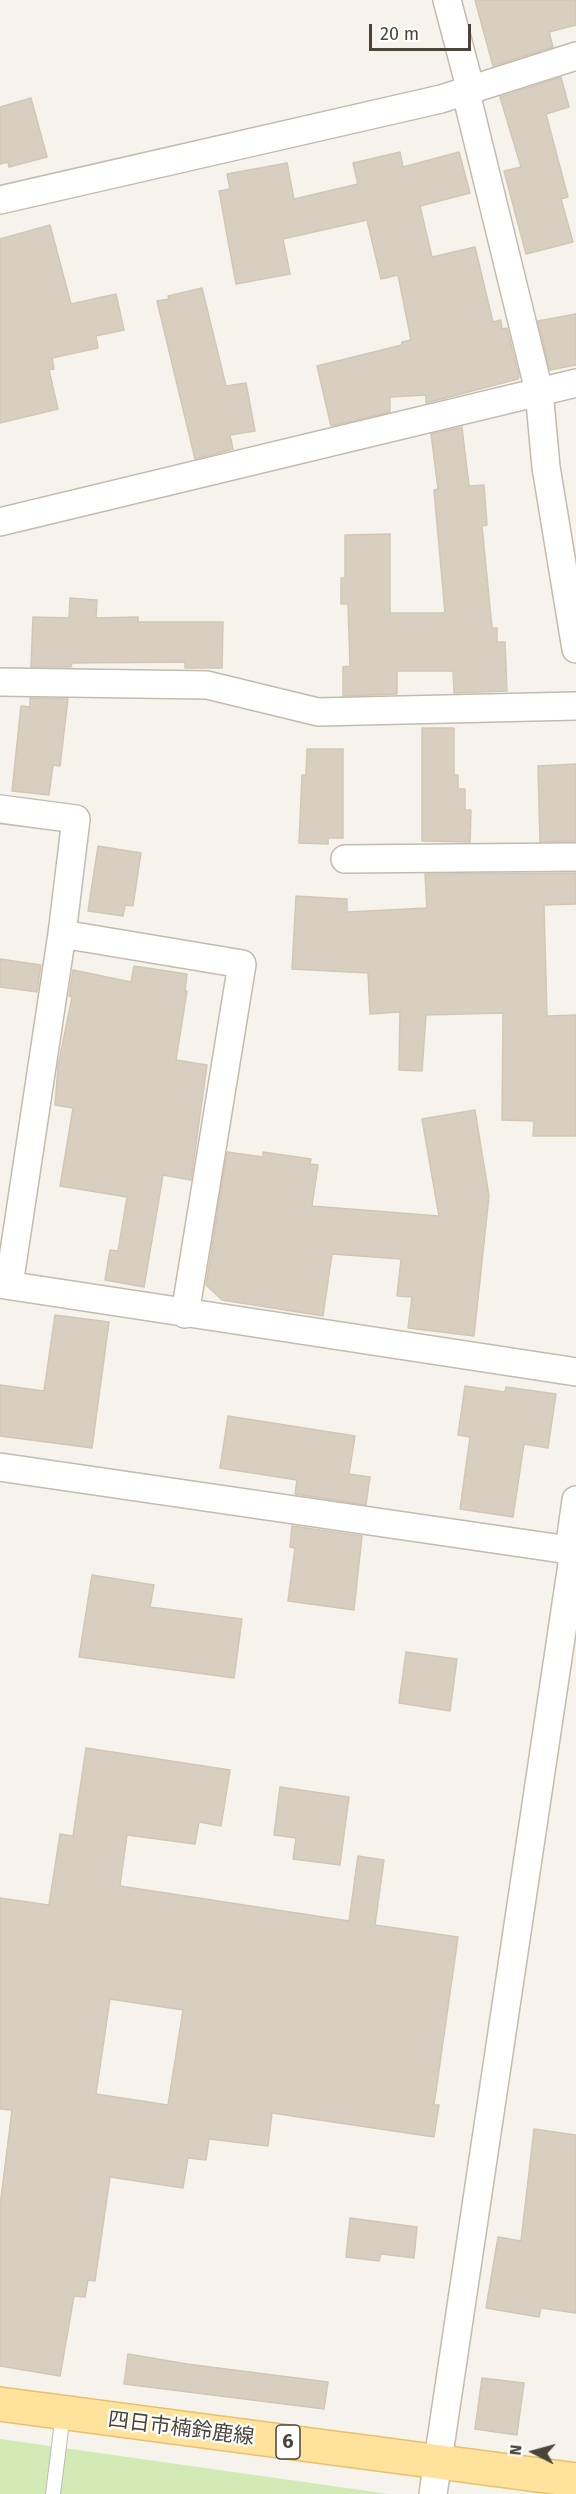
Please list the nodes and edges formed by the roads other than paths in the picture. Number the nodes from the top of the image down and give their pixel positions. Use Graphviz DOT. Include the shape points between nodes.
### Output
graph roads {
  1 [pos="447,0"];
  2 [pos="576,56"];
  3 [pos="468,92"];
  4 [pos="0,200"];
  5 [pos="576,383"];
  6 [pos="539,390"];
  7 [pos="0,522"];
  8 [pos="572,597"];
  9 [pos="576,649"];
  10 [pos="0,682"];
  11 [pos="576,706"];
  12 [pos="0,809"];
  13 [pos="576,857"];
  14 [pos="345,859"];
  15 [pos="62,934"];
  16 [pos="4,1285"];
  17 [pos="185,1314"];
  18 [pos="576,1372"];
  19 [pos="0,1467"];
  20 [pos="576,1500"];
  21 [pos="572,1540"];
  22 [pos="0,2404"];
  23 [pos="63,2413"];
  24 [pos="438,2462"];
  25 [pos="576,2480"];
  26 [pos="53,2494"];
  27 [pos="433,2494"];
  1 -- 3 [label="street"];
  2 -- 3 [label="street"];
  3 -- 4 [label="street"];
  3 -- 6 [label="street"];
  5 -- 6 [label="street"];
  6 -- 7 [label="street"];
  6 -- 8 [label="street" via="546,467"];
  8 -- 9 [label="street"];
  10 -- 11 [label="street" via="207,685 318,712"];
  12 -- 15 [label="street" via="76,819"];
  13 -- 14 [label="street"];
  15 -- 16 [label="street"];
  15 -- 17 [label="street" via="242,964"];
  16 -- 17 [label="street"];
  17 -- 18 [label="street"];
  19 -- 21 [label="street"];
  20 -- 21 [label="street"];
  21 -- 24 [label="street" via="572,1564"];
  22 -- 23 [label="main road, 四日市楠鈴鹿線 / 6"];
  23 -- 24 [label="main road, 四日市楠鈴鹿線 / 6"];
  23 -- 26 [label="lane"];
  24 -- 25 [label="main road, 四日市楠鈴鹿線 / 6"];
  24 -- 27 [label="street"];
}
